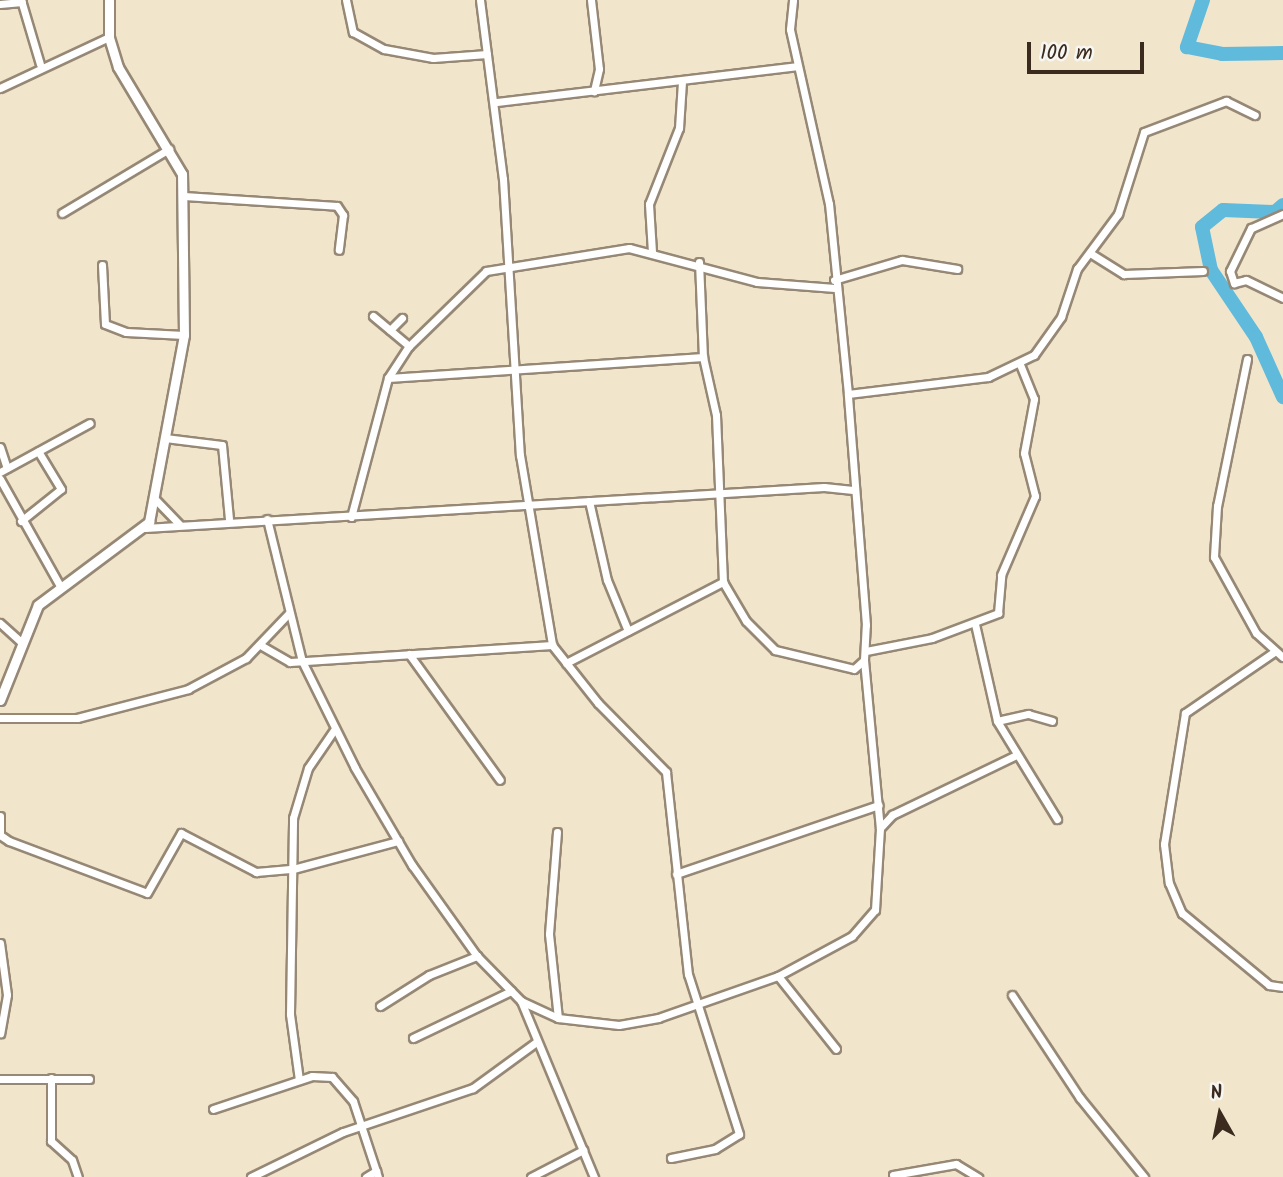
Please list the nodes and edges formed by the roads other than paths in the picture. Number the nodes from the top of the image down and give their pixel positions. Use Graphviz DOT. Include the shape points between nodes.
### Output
graph roads {
  1 [pos="109,0"];
  2 [pos="346,0"];
  3 [pos="480,0"];
  4 [pos="591,0"];
  5 [pos="793,0"];
  6 [pos="21,1"];
  7 [pos="0,4"];
  8 [pos="109,37"];
  9 [pos="487,54"];
  10 [pos="40,64"];
  11 [pos="797,66"];
  12 [pos="682,82"];
  13 [pos="0,88"];
  14 [pos="594,91"];
  15 [pos="496,102"];
  16 [pos="1255,115"];
  17 [pos="169,149"];
  18 [pos="184,196"];
  19 [pos="62,213"];
  20 [pos="1283,214"];
  21 [pos="339,250"];
  22 [pos="652,252"];
  23 [pos="1090,253"];
  24 [pos="699,262"];
  25 [pos="102,265"];
  26 [pos="507,265"];
  27 [pos="957,269"];
  28 [pos="1203,271"];
  29 [pos="835,284"];
  30 [pos="1283,298"];
  31 [pos="373,316"];
  32 [pos="402,317"];
  33 [pos="390,330"];
  34 [pos="184,335"];
  35 [pos="409,346"];
  36 [pos="703,357"];
  37 [pos="1247,359"];
  38 [pos="1020,365"];
  39 [pos="513,370"];
  40 [pos="388,378"];
  41 [pos="848,394"];
  42 [pos="90,424"];
  43 [pos="165,439"];
  44 [pos="0,447"];
  45 [pos="38,450"];
  46 [pos="4,470"];
  47 [pos="0,479"];
  48 [pos="853,490"];
  49 [pos="719,493"];
  50 [pos="154,498"];
  51 [pos="589,501"];
  52 [pos="528,505"];
  53 [pos="351,517"];
  54 [pos="229,519"];
  55 [pos="267,519"];
  56 [pos="21,521"];
  57 [pos="180,525"];
  58 [pos="145,528"];
  59 [pos="723,582"];
  60 [pos="60,586"];
  61 [pos="289,613"];
  62 [pos="0,623"];
  63 [pos="975,624"];
  64 [pos="628,631"];
  65 [pos="20,640"];
  66 [pos="552,645"];
  67 [pos="262,646"];
  68 [pos="866,651"];
  69 [pos="1274,652"];
  70 [pos="409,654"];
  71 [pos="1283,657"];
  72 [pos="864,660"];
  73 [pos="302,661"];
  74 [pos="566,663"];
  75 [pos="0,700"];
  76 [pos="0,718"];
  77 [pos="1052,721"];
  78 [pos="997,722"];
  79 [pos="334,730"];
  80 [pos="1014,756"];
  81 [pos="500,780"];
  82 [pos="878,805"];
  83 [pos="0,816"];
  84 [pos="1057,819"];
  85 [pos="880,828"];
  86 [pos="557,832"];
  87 [pos="398,841"];
  88 [pos="293,869"];
  89 [pos="676,874"];
  90 [pos="0,943"];
  91 [pos="477,956"];
  92 [pos="778,976"];
  93 [pos="1283,987"];
  94 [pos="511,991"];
  95 [pos="1012,995"];
  96 [pos="521,1001"];
  97 [pos="380,1006"];
  98 [pos="694,1007"];
  99 [pos="558,1018"];
  100 [pos="0,1033"];
  101 [pos="413,1038"];
  102 [pos="535,1043"];
  103 [pos="836,1049"];
  104 [pos="51,1078"];
  105 [pos="0,1079"];
  106 [pos="89,1079"];
  107 [pos="299,1080"];
  108 [pos="213,1109"];
  109 [pos="363,1124"];
  110 [pos="583,1150"];
  111 [pos="671,1158"];
  112 [pos="377,1174"];
  113 [pos="920,1174"];
  114 [pos="893,1175"];
  115 [pos="78,1177"];
  116 [pos="251,1177"];
  117 [pos="366,1177"];
  118 [pos="531,1177"];
  119 [pos="594,1177"];
  120 [pos="978,1177"];
  121 [pos="1143,1177"];
  1 -- 8 [label="street"];
  2 -- 9 [label="street" via="353,32 376,46 416,57"];
  3 -- 9 [label="street"];
  4 -- 14 [label="street" via="599,69"];
  5 -- 11 [label="street" via="790,29"];
  6 -- 7 [label="street"];
  6 -- 10 [label="street"];
  8 -- 10 [label="street"];
  8 -- 17 [label="street" via="118,67"];
  9 -- 15 [label="street"];
  10 -- 13 [label="street"];
  11 -- 12 [label="street"];
  11 -- 29 [label="street" via="829,204"];
  12 -- 14 [label="street"];
  12 -- 22 [label="street" via="679,128 649,204"];
  14 -- 15 [label="street"];
  15 -- 26 [label="street"];
  16 -- 23 [label="street" via="1226,101 1144,132 1118,214"];
  17 -- 18 [label="street"];
  17 -- 19 [label="street"];
  18 -- 21 [label="street" via="337,206 344,215"];
  18 -- 34 [label="street"];
  20 -- 30 [label="street" via="1251,228 1230,271 1234,283 1247,280"];
  22 -- 24 [label="street"];
  22 -- 26 [label="street" via="610,247"];
  23 -- 28 [label="street" via="1124,274"];
  23 -- 38 [label="street" via="1077,269 1051,337"];
  24 -- 29 [label="street" via="757,282"];
  24 -- 36 [label="street"];
  25 -- 34 [label="street" via="105,324 126,332"];
  26 -- 35 [label="street" via="478,277"];
  26 -- 39 [label="street"];
  27 -- 29 [label="street" via="901,260"];
  29 -- 41 [label="street"];
  31 -- 33 [label="street"];
  32 -- 33 [label="street"];
  33 -- 35 [label="street"];
  34 -- 43 [label="street"];
  35 -- 40 [label="street"];
  36 -- 39 [label="street"];
  36 -- 49 [label="street" via="716,415"];
  37 -- 69 [label="street" via="1217,506 1214,557 1245,617"];
  38 -- 41 [label="street" via="988,377"];
  38 -- 63 [label="street" via="1034,399 1024,453 1035,496 1001,575 998,612"];
  39 -- 40 [label="street"];
  39 -- 52 [label="street"];
  40 -- 53 [label="street"];
  41 -- 48 [label="street"];
  42 -- 45 [label="street"];
  43 -- 50 [label="street"];
  43 -- 54 [label="street" via="222,445"];
  44 -- 46 [label="street"];
  45 -- 46 [label="street"];
  45 -- 56 [label="street" via="61,489"];
  47 -- 56 [label="street"];
  48 -- 49 [label="street"];
  48 -- 68 [label="street"];
  49 -- 51 [label="street"];
  49 -- 59 [label="street"];
  50 -- 57 [label="street"];
  50 -- 58 [label="street"];
  51 -- 52 [label="street"];
  51 -- 64 [label="street" via="607,580"];
  52 -- 53 [label="street"];
  52 -- 66 [label="street"];
  53 -- 55 [label="street"];
  54 -- 55 [label="street"];
  54 -- 57 [label="street"];
  55 -- 61 [label="street"];
  56 -- 60 [label="street"];
  57 -- 58 [label="street"];
  58 -- 60 [label="street"];
  59 -- 64 [label="street"];
  59 -- 72 [label="street" via="746,621 775,650 844,669"];
  60 -- 65 [label="street" via="29,618"];
  61 -- 67 [label="street"];
  61 -- 73 [label="street"];
  62 -- 65 [label="street"];
  63 -- 68 [label="street"];
  63 -- 78 [label="street"];
  64 -- 74 [label="street"];
  65 -- 75 [label="street"];
  66 -- 70 [label="street"];
  66 -- 74 [label="street"];
  67 -- 73 [label="street" via="280,659"];
  67 -- 76 [label="street" via="158,700 77,718"];
  68 -- 72 [label="street"];
  69 -- 71 [label="street"];
  69 -- 93 [label="street" via="1185,713 1165,856 1169,883 1188,920 1269,985"];
  70 -- 73 [label="street"];
  70 -- 81 [label="street"];
  72 -- 82 [label="street"];
  73 -- 79 [label="street"];
  74 -- 89 [label="street" via="666,772"];
  77 -- 78 [label="street" via="1028,714"];
  78 -- 80 [label="street"];
  79 -- 87 [label="street"];
  79 -- 88 [label="street" via="307,768 296,800"];
  80 -- 84 [label="street"];
  80 -- 85 [label="street" via="892,815"];
  82 -- 85 [label="street"];
  82 -- 89 [label="street"];
  83 -- 88 [label="street" via="0,835 9,842 147,893 156,888 181,833 241,868"];
  85 -- 92 [label="street" via="869,923"];
  86 -- 99 [label="street" via="549,934"];
  87 -- 88 [label="street"];
  87 -- 91 [label="street"];
  88 -- 107 [label="street" via="289,995"];
  89 -- 98 [label="street"];
  90 -- 100 [label="street" via="7,995"];
  91 -- 94 [label="street"];
  91 -- 97 [label="street" via="429,975"];
  92 -- 98 [label="street"];
  92 -- 103 [label="street"];
  94 -- 96 [label="street"];
  94 -- 101 [label="street"];
  95 -- 121 [label="street"];
  96 -- 99 [label="street"];
  96 -- 102 [label="street"];
  98 -- 99 [label="street" via="619,1025"];
  98 -- 111 [label="street" via="711,1039 739,1134 715,1149"];
  102 -- 109 [label="street" via="473,1088"];
  102 -- 110 [label="street"];
  104 -- 105 [label="street"];
  104 -- 106 [label="street"];
  104 -- 115 [label="street" via="51,1141 72,1160"];
  107 -- 108 [label="street"];
  107 -- 109 [label="street" via="332,1077"];
  109 -- 112 [label="street"];
  109 -- 116 [label="street"];
  110 -- 118 [label="street"];
  110 -- 119 [label="street"];
  112 -- 117 [label="street"];
  113 -- 114 [label="street"];
  113 -- 120 [label="street" via="956,1164"];
}
